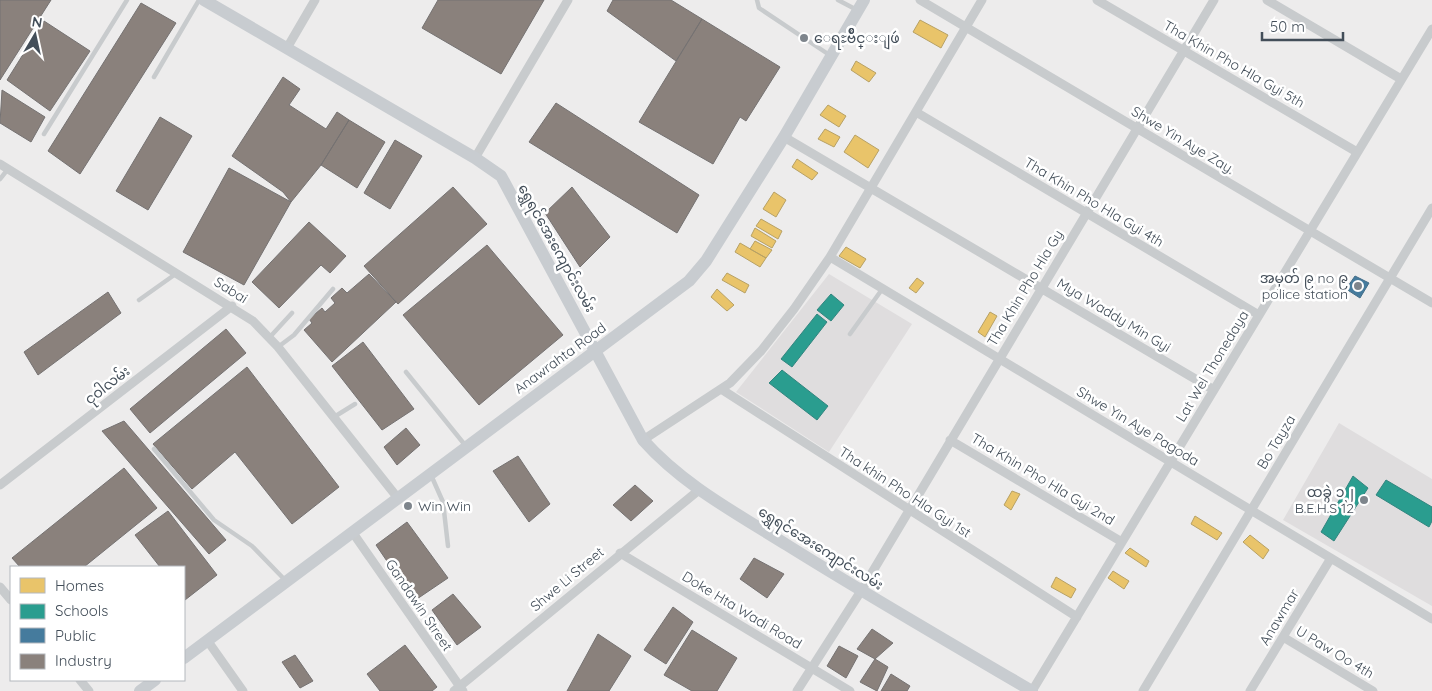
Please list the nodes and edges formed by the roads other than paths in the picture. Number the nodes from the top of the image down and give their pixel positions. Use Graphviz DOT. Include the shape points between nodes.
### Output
graph roads {
  1 [pos="127,0"];
  2 [pos="198,0"];
  3 [pos="204,0"];
  4 [pos="314,0"];
  5 [pos="568,0"];
  6 [pos="758,0"];
  7 [pos="838,0"];
  8 [pos="920,0"];
  9 [pos="982,0"];
  10 [pos="1097,0"];
  11 [pos="1214,0"];
  12 [pos="1267,0"];
  13 [pos="861,5"];
  14 [pos="966,27"];
  15 [pos="1432,29"];
  16 [pos="287,48"];
  17 [pos="1184,51"];
  18 [pos="832,56"];
  19 [pos="154,77"];
  20 [pos="1401,79"];
  21 [pos="916,112"];
  22 [pos="1137,128"];
  23 [pos="44,134"];
  24 [pos="784,137"];
  25 [pos="1357,152"];
  26 [pos="475,158"];
  27 [pos="0,164"];
  28 [pos="8,169"];
  29 [pos="0,180"];
  30 [pos="871,187"];
  31 [pos="1432,208"];
  32 [pos="1086,213"];
  33 [pos="1310,231"];
  34 [pos="830,256"];
  35 [pos="177,273"];
  36 [pos="1390,278"];
  37 [pos="883,288"];
  38 [pos="1042,288"];
  39 [pos="333,289"];
  40 [pos="139,300"];
  41 [pos="1432,303"];
  42 [pos="232,306"];
  43 [pos="292,313"];
  44 [pos="1259,315"];
  45 [pos="850,334"];
  46 [pos="269,338"];
  47 [pos="278,347"];
  48 [pos="596,350"];
  49 [pos="999,358"];
  50 [pos="406,372"];
  51 [pos="720,390"];
  52 [pos="1214,390"];
  53 [pos="355,404"];
  54 [pos="333,418"];
  55 [pos="643,440"];
  56 [pos="950,440"];
  57 [pos="466,447"];
  58 [pos="154,450"];
  59 [pos="1170,461"];
  60 [pos="430,473"];
  61 [pos="0,485"];
  62 [pos="698,490"];
  63 [pos="397,497"];
  64 [pos="1251,510"];
  65 [pos="908,511"];
  66 [pos="353,533"];
  67 [pos="1122,542"];
  68 [pos="448,546"];
  69 [pos="620,553"];
  70 [pos="1331,558"];
  71 [pos="286,582"];
  72 [pos="0,587"];
  73 [pos="860,591"];
  74 [pos="10,599"];
  75 [pos="1077,617"];
  76 [pos="1432,619"];
  77 [pos="1282,637"];
  78 [pos="208,640"];
  79 [pos="185,657"];
  80 [pos="810,667"];
  81 [pos="81,681"];
  82 [pos="154,681"];
  83 [pos="459,690"];
  84 [pos="89,691"];
  85 [pos="140,691"];
  86 [pos="244,691"];
  87 [pos="797,691"];
  88 [pos="850,691"];
  89 [pos="1032,691"];
  90 [pos="1143,691"];
  91 [pos="1250,691"];
  92 [pos="1373,691"];
  1 -- 23 [label="lane"];
  2 -- 19 [label="lane"];
  3 -- 16 [label="street, ရွှေရင်အေးကျောင်းလမ်း"];
  4 -- 16 [label="street"];
  5 -- 26 [label="street"];
  6 -- 18 [label="lane" via="760,8"];
  7 -- 13 [label="lane"];
  8 -- 14 [label="street, Shwe Yin Aye Zay."];
  9 -- 14 [label="street"];
  10 -- 17 [label="street, Tha Khin Pho Hla Gyi 5th"];
  11 -- 17 [label="street, Tha Khin Pho Hla Gy"];
  12 -- 20 [label="street"];
  13 -- 18 [label="street, Anawrahta Road"];
  14 -- 21 [label="street"];
  14 -- 22 [label="street, Shwe Yin Aye Zay."];
  15 -- 20 [label="street, Lat Wel Thonedaya"];
  16 -- 26 [label="street, ရွှေရင်အေးကျောင်းလမ်း"];
  17 -- 22 [label="street, Tha Khin Pho Hla Gy"];
  17 -- 25 [label="street, Tha Khin Pho Hla Gyi 5th"];
  18 -- 24 [label="street, Anawrahta Road"];
  20 -- 25 [label="street, Lat Wel Thonedaya"];
  21 -- 30 [label="street"];
  21 -- 32 [label="street, Tha Khin Pho Hla Gyi 4th"];
  22 -- 32 [label="street, Tha Khin Pho Hla Gy"];
  22 -- 33 [label="street, Shwe Yin Aye Zay."];
  24 -- 30 [label="street, Mya Waddy Min Gyi"];
  24 -- 48 [label="street, Anawrahta Road" via="706,261 689,281"];
  25 -- 33 [label="street, Lat Wel Thonedaya"];
  26 -- 48 [label="street, ရွှေရင်အေးကျောင်းလမ်း" via="501,176"];
  27 -- 28 [label="street, Sabai"];
  28 -- 29 [label="lane"];
  28 -- 35 [label="street, Sabai"];
  30 -- 34 [label="street"];
  30 -- 38 [label="street, Mya Waddy Min Gyi"];
  31 -- 36 [label="street, Bo Tayza"];
  32 -- 38 [label="street, Tha Khin Pho Hla Gy"];
  32 -- 44 [label="street, Tha Khin Pho Hla Gyi 4th"];
  33 -- 36 [label="street, Shwe Yin Aye Zay."];
  33 -- 44 [label="street, Lat Wel Thonedaya"];
  34 -- 37 [label="street, Shwe Yin Aye Pagoda"];
  34 -- 51 [label="street" via="794,310 761,351 730,384"];
  35 -- 40 [label="lane"];
  35 -- 42 [label="street, Sabai"];
  36 -- 41 [label="street, Shwe Yin Aye Zay."];
  36 -- 64 [label="street, Bo Tayza"];
  37 -- 45 [label="lane"];
  37 -- 49 [label="street, Shwe Yin Aye Pagoda"];
  38 -- 49 [label="street, Tha Khin Pho Hla Gy"];
  38 -- 52 [label="street, Mya Waddy Min Gyi"];
  39 -- 47 [label="lane" via="294,335"];
  42 -- 46 [label="street, Sabai"];
  42 -- 61 [label="street, ငုဝါလမ်း"];
  43 -- 46 [label="lane"];
  44 -- 52 [label="street, Lat Wel Thonedaya"];
  46 -- 47 [label="street, Sabai"];
  47 -- 54 [label="street, Sabai"];
  48 -- 55 [label="street, ရွှေရင်အေးကျောင်းလမ်း"];
  48 -- 57 [label="street, Anawrahta Road"];
  49 -- 56 [label="street, Tha Khin Pho Hla Gy"];
  49 -- 59 [label="street, Shwe Yin Aye Pagoda"];
  50 -- 57 [label="lane"];
  51 -- 55 [label="street"];
  51 -- 65 [label="street, Tha khin Pho Hla Gyi 1st"];
  52 -- 59 [label="street, Lat Wel Thonedaya"];
  53 -- 54 [label="lane"];
  54 -- 63 [label="street, Sabai"];
  55 -- 62 [label="street, ရွှေရင်အေးကျောင်းလမ်း" via="663,462"];
  56 -- 65 [label="street, Tha Khin Pho Hla Gy"];
  56 -- 67 [label="street, Tha Khin Pho Hla Gyi 2nd"];
  57 -- 60 [label="street, Anawrahta Road"];
  58 -- 71 [label="lane" via="214,520 252,546"];
  59 -- 64 [label="street, Shwe Yin Aye Pagoda"];
  59 -- 67 [label="street, Lat Wel Thonedaya"];
  60 -- 63 [label="street, Anawrahta Road"];
  60 -- 68 [label="lane" via="444,502"];
  62 -- 69 [label="street, Shwe Li Street"];
  62 -- 73 [label="street, ရွှေရင်အေးကျောင်းလမ်း"];
  63 -- 66 [label="street, Anawrahta Road"];
  64 -- 70 [label="street, Shwe Yin Aye Pagoda"];
  64 -- 90 [label="street, Bo Tayza"];
  65 -- 73 [label="street, Tha Khin Pho Hla Gy"];
  65 -- 75 [label="street, Tha khin Pho Hla Gyi 1st"];
  66 -- 71 [label="street, Anawrahta Road"];
  66 -- 83 [label="street, Gandawin Street"];
  67 -- 75 [label="street, Lat Wel Thonedaya"];
  69 -- 80 [label="street, Doke Hta Wadi Road"];
  69 -- 83 [label="street, Shwe Li Street"];
  70 -- 76 [label="street, Shwe Yin Aye Pagoda"];
  70 -- 77 [label="street, Anawmar"];
  71 -- 78 [label="street, Anawrahta Road"];
  72 -- 74 [label="street"];
  73 -- 80 [label="street, Tha Khin Pho Hla Gy"];
  73 -- 89 [label="street, ရွှေရင်အေးကျောင်းလမ်း"];
  75 -- 89 [label="street, Lat Wel Thonedaya"];
  77 -- 91 [label="street, Anawmar"];
  77 -- 92 [label="street, U Paw Oo 4th"];
  78 -- 79 [label="street, Anawrahta Road"];
  78 -- 86 [label="street"];
  80 -- 87 [label="street, Tha Khin Pho Hla Gy"];
  80 -- 88 [label="street, Doke Hta Wadi Road"];
  81 -- 84 [label="street"];
  82 -- 85 [label="street"];
}
